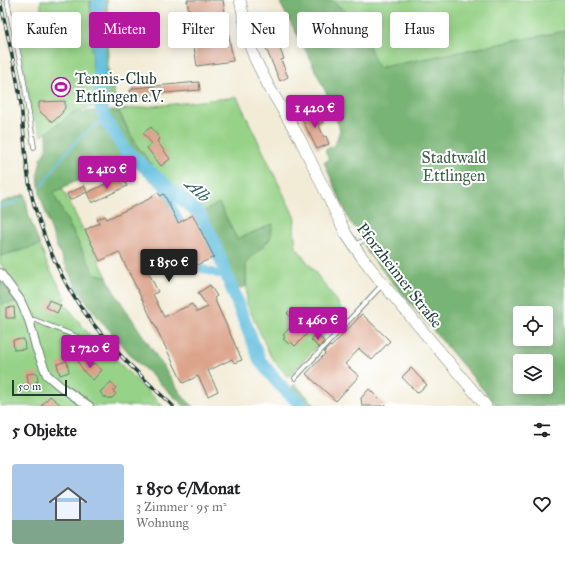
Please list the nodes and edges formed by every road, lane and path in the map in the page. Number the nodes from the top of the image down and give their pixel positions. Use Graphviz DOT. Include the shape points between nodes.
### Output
graph roads {
  1 [pos="7,0"];
  2 [pos="240,0"];
  3 [pos="34,147"];
  4 [pos="0,273"];
  5 [pos="383,284"];
  6 [pos="29,320"];
  7 [pos="97,342"];
  8 [pos="295,378"];
  9 [pos="88,406"];
  10 [pos="486,406"];
  1 -- 3 [label="lane" via="23,74"];
  2 -- 5 [label="main road, Pforzheimer Straße" via="250,46 264,78 300,139 341,225 358,243"];
  4 -- 6 [label="street" via="20,300"];
  5 -- 8 [label="lane"];
  5 -- 10 [label="main road, Pforzheimer Straße"];
  6 -- 7 [label="lane"];
  6 -- 9 [label="street" via="47,375"];
}
